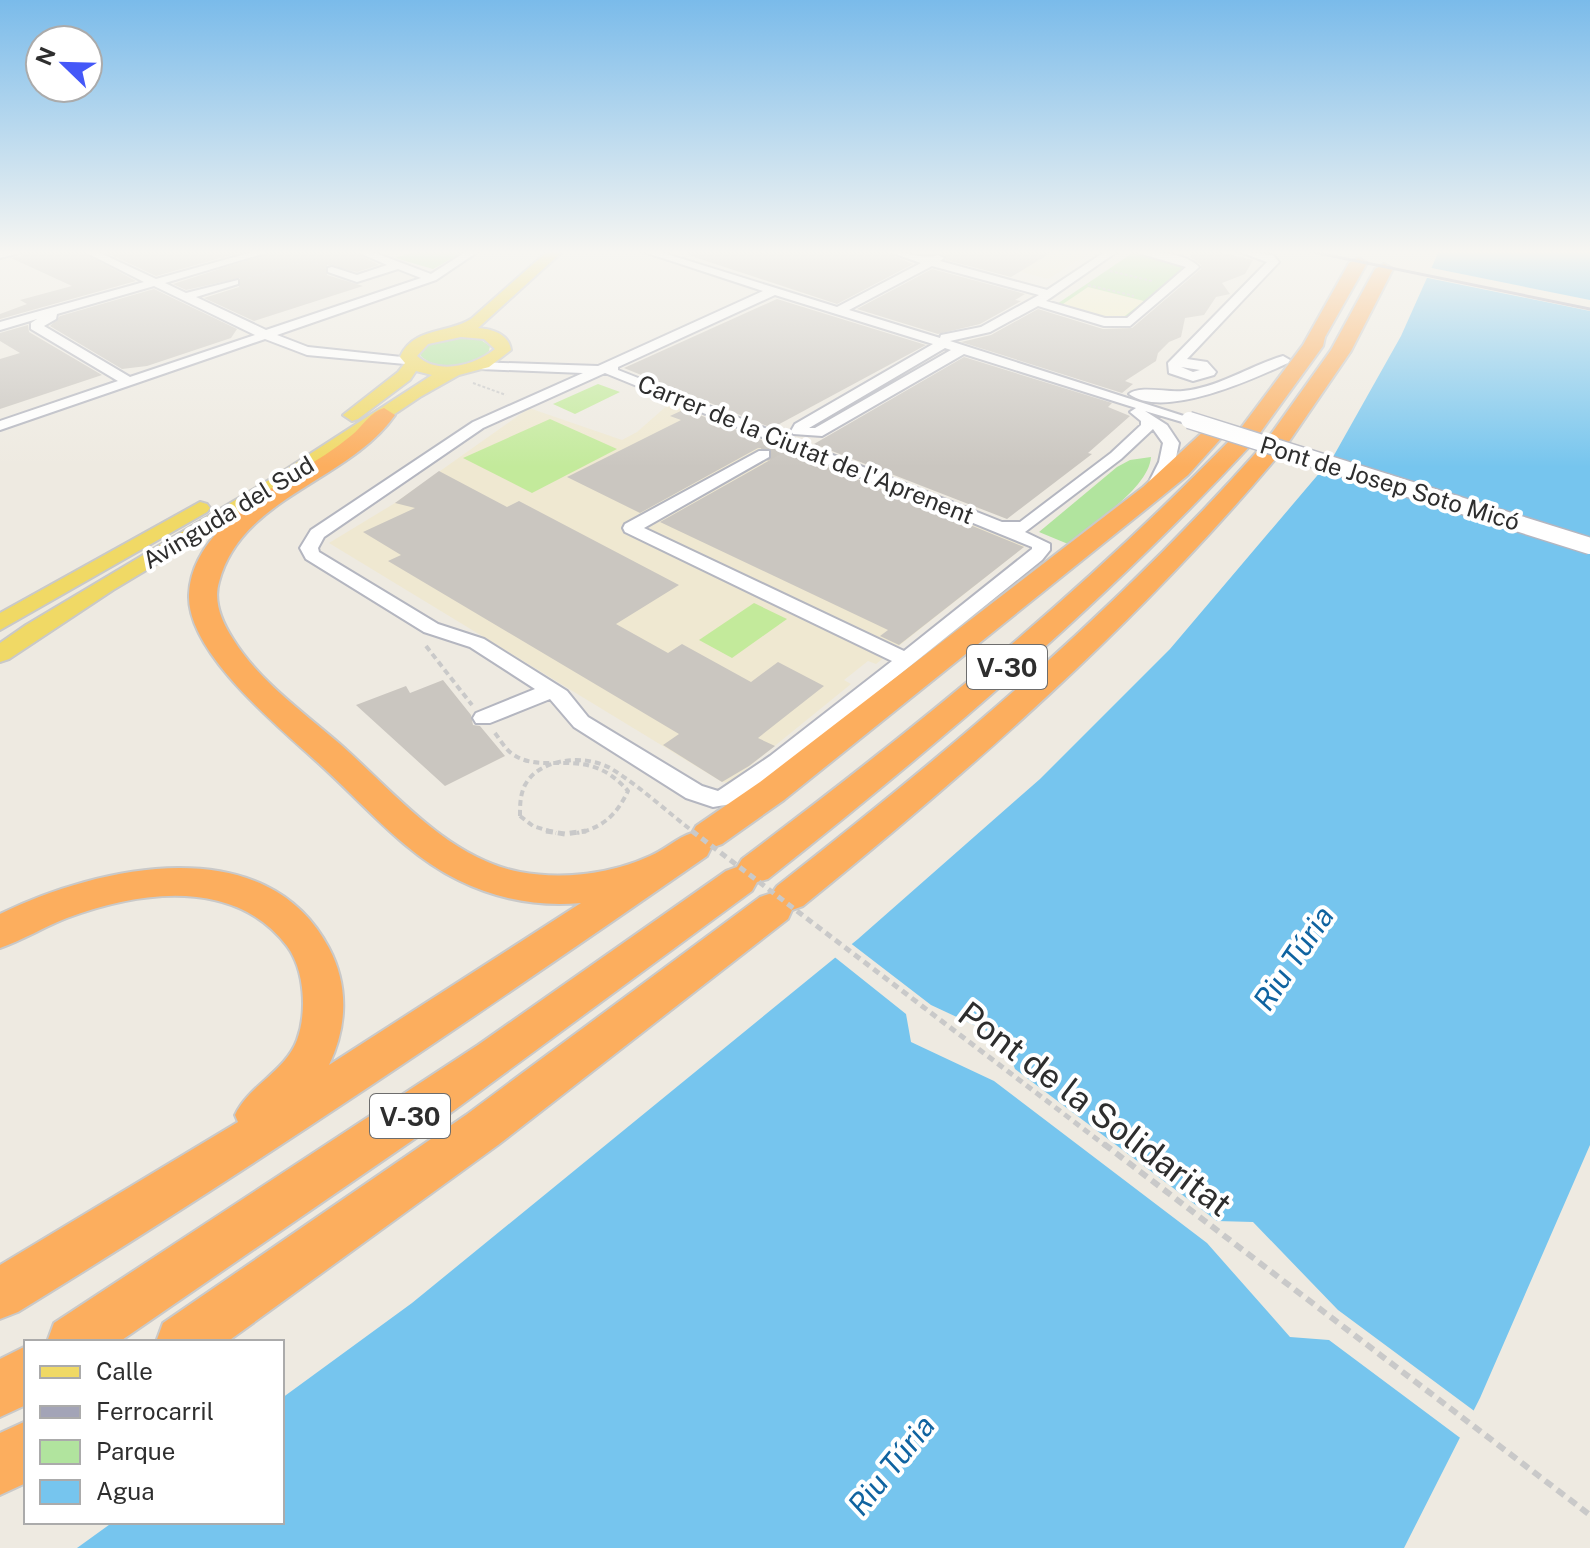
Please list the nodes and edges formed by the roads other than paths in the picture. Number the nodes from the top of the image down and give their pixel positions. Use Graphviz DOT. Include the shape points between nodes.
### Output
graph roads {
  1 [pos="36,323"];
  2 [pos="240,323"];
  3 [pos="299,323"];
  4 [pos="475,323"];
  5 [pos="499,323"];
  6 [pos="704,323"];
  7 [pos="883,323"];
  8 [pos="995,323"];
  9 [pos="1212,323"];
  10 [pos="1323,323"];
  11 [pos="1356,323"];
  12 [pos="461,332"];
  13 [pos="488,334"];
  14 [pos="265,335"];
  15 [pos="1315,337"];
  16 [pos="418,343"];
  17 [pos="952,346"];
  18 [pos="1189,347"];
  19 [pos="503,350"];
  20 [pos="365,355"];
  21 [pos="1283,360"];
  22 [pos="412,362"];
  23 [pos="480,365"];
  24 [pos="543,366"];
  25 [pos="606,369"];
  26 [pos="460,375"];
  27 [pos="129,382"];
  28 [pos="384,415"];
  29 [pos="1149,418"];
  30 [pos="1,424"];
  31 [pos="1234,425"];
  32 [pos="788,442"];
  33 [pos="1152,492"];
  34 [pos="1002,527"];
  35 [pos="1590,546"];
  36 [pos="0,623"];
  37 [pos="0,654"];
  38 [pos="904,659"];
  39 [pos="552,690"];
  40 [pos="483,718"];
  41 [pos="690,849"];
  42 [pos="765,889"];
  43 [pos="0,932"];
  44 [pos="11,1287"];
  45 [pos="76,1340"];
  46 [pos="185,1340"];
  47 [pos="24,1374"];
  48 [pos="0,1390"];
  49 [pos="24,1450"];
  50 [pos="0,1467"];
  1 -- 27 [label="street" via="37,329"];
  2 -- 14 [label="street"];
  3 -- 14 [label="street"];
  4 -- 12 [label="main road"];
  5 -- 13 [label="main road"];
  6 -- 25 [label="street"];
  7 -- 17 [label="street"];
  8 -- 17 [label="street"];
  9 -- 18 [label="street"];
  10 -- 15 [label="highway, V-30"];
  11 -- 42 [label="highway, V-30" via="1273,447 1148,585 1040,688 853,847"];
  12 -- 13 [label="main road"];
  12 -- 16 [label="main road"];
  13 -- 19 [label="main road" via="499,339"];
  14 -- 20 [label="street" via="307,351"];
  14 -- 27 [label="street"];
  15 -- 21 [label="highway"];
  15 -- 31 [label="highway, V-30" via="1313,346"];
  16 -- 20 [label="street"];
  16 -- 22 [label="main road" via="408,353"];
  17 -- 21 [label="street" via="1146,395 1216,391"];
  17 -- 29 [label="street"];
  17 -- 32 [label="street"];
  17 -- 32 [label="street" via="817,433"];
  17 -- 35 [label="street, Pont de Josep Soto Micó, bridge"];
  18 -- 18 [label="street" via="1174,370 1199,377 1209,372 1189,356"];
  19 -- 23 [label="main road"];
  19 -- 24 [label="street, Carrer de la Ciutat de l'Aprenent"];
  20 -- 22 [label="street"];
  21 -- 31 [label="highway"];
  22 -- 26 [label="main road"];
  22 -- 36 [label="main road, Avinguda del Sud" via="404,376 353,414 268,469"];
  23 -- 24 [label="street, Carrer de la Ciutat de l'Aprenent"];
  23 -- 26 [label="main road"];
  24 -- 25 [label="street, Carrer de la Ciutat de l'Aprenent"];
  25 -- 32 [label="street, Carrer de la Ciutat de l'Aprenent"];
  25 -- 39 [label="street" via="478,425 332,524 313,538 309,548 312,555 431,628 477,643"];
  26 -- 28 [label="main road, Avinguda del Sud" via="434,380"];
  27 -- 30 [label="street"];
  28 -- 37 [label="main road, Avinguda del Sud"];
  28 -- 41 [label="highway" via="370,433 270,501 231,535 204,585 207,620 216,636 256,684 399,818 475,872 521,888 579,890 608,886"];
  29 -- 33 [label="street" via="1171,443"];
  29 -- 34 [label="street" via="1148,426 1116,456 1024,527"];
  31 -- 33 [label="highway"];
  31 -- 42 [label="highway, V-30" via="1114,572"];
  32 -- 34 [label="street, Carrer de la Ciutat de l'Aprenent"];
  32 -- 38 [label="street" via="631,528"];
  33 -- 41 [label="highway" via="772,791"];
  34 -- 38 [label="street, Carrer de la Ciutat de l'Aprenent" via="1033,539 1041,550"];
  38 -- 39 [label="street" via="733,794 713,799 581,722"];
  39 -- 40 [label="street"];
  41 -- 44 [label="highway" via="465,1002"];
  42 -- 45 [label="highway, V-30" via="521,1040"];
  42 -- 46 [label="highway, V-30" via="630,1021"];
  43 -- 44 [label="highway" via="52,908 114,890 169,882 215,885 254,896 286,917 312,947 323,985 323,1019 313,1054 293,1085 253,1119 125,1201"];
  47 -- 48 [label="highway"];
  49 -- 50 [label="highway"];
}
